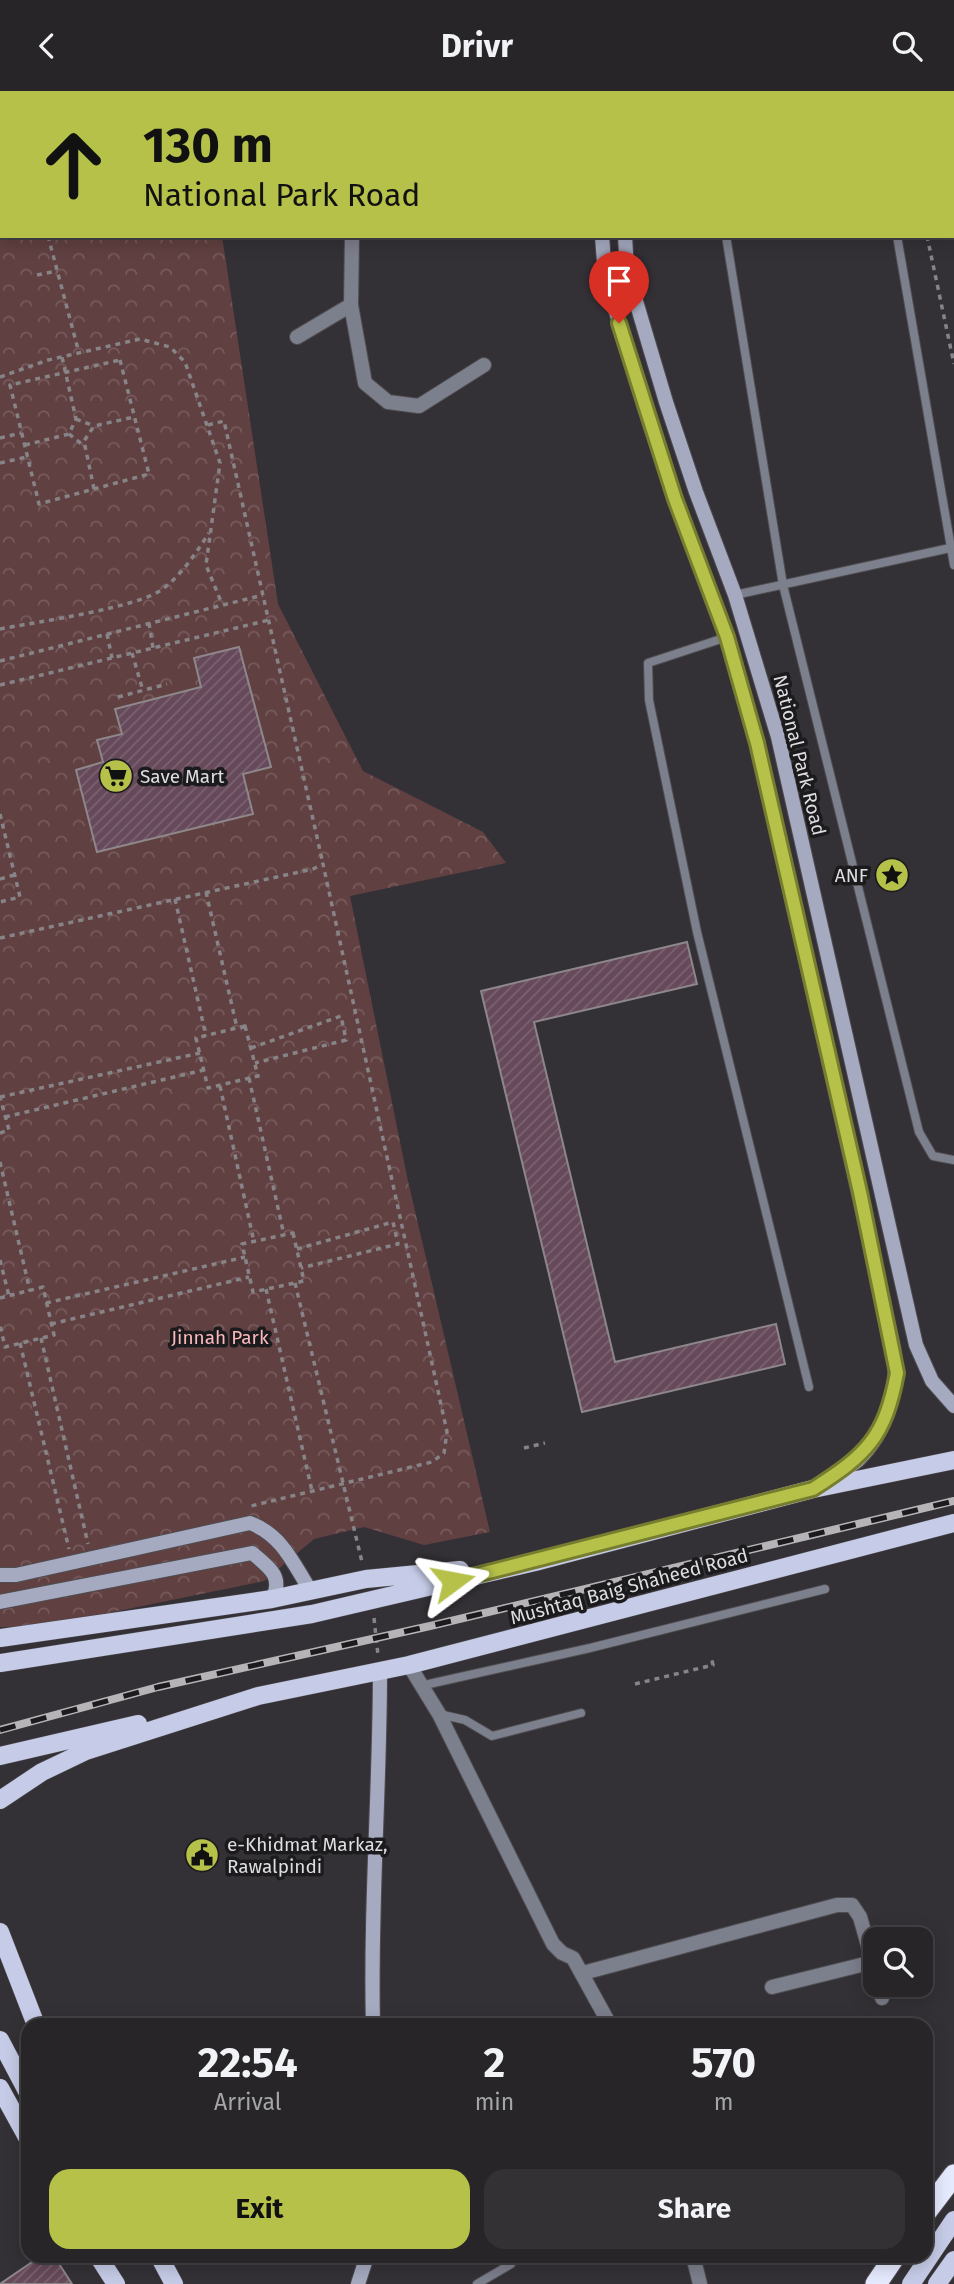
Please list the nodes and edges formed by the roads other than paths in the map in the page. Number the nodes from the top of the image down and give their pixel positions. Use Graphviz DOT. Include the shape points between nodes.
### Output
graph roads {
  1 [pos="352,238"];
  2 [pos="602,238"];
  3 [pos="625,238"];
  4 [pos="726,238"];
  5 [pos="897,238"];
  6 [pos="351,305"];
  7 [pos="296,337"];
  8 [pos="484,365"];
  9 [pos="950,548"];
  10 [pos="954,565"];
  11 [pos="783,585"];
  12 [pos="735,595"];
  13 [pos="727,637"];
  14 [pos="954,1160"];
  15 [pos="808,1387"];
  16 [pos="954,1406"];
  17 [pos="954,1460"];
  18 [pos="813,1489"];
  19 [pos="954,1523"];
  20 [pos="535,1563"];
  21 [pos="0,1575"];
  22 [pos="825,1589"];
  23 [pos="310,1590"];
  24 [pos="272,1599"];
  25 [pos="0,1602"];
  26 [pos="0,1638"];
  27 [pos="0,1663"];
  28 [pos="409,1665"];
  29 [pos="380,1671"];
  30 [pos="420,1686"];
  31 [pos="258,1696"];
  32 [pos="581,1713"];
  33 [pos="439,1714"];
  34 [pos="0,1756"];
  35 [pos="0,1800"];
  36 [pos="863,1928"];
  37 [pos="0,1932"];
  38 [pos="0,1964"];
  39 [pos="863,1968"];
  40 [pos="583,1973"];
  41 [pos="772,1986"];
  42 [pos="30,2018"];
  43 [pos="31,2018"];
  44 [pos="373,2018"];
  45 [pos="606,2018"];
  46 [pos="0,2040"];
  47 [pos="21,2080"];
  48 [pos="0,2088"];
  49 [pos="21,2126"];
  50 [pos="954,2175"];
  51 [pos="933,2203"];
  52 [pos="954,2220"];
  53 [pos="933,2251"];
  54 [pos="954,2260"];
  55 [pos="102,2263"];
  56 [pos="112,2263"];
  57 [pos="163,2263"];
  58 [pos="365,2263"];
  59 [pos="695,2263"];
  60 [pos="890,2263"];
  61 [pos="925,2263"];
  62 [pos="510,2265"];
  63 [pos="116,2284"];
  64 [pos="122,2284"];
  65 [pos="174,2284"];
  66 [pos="358,2284"];
  67 [pos="477,2284"];
  68 [pos="700,2284"];
  69 [pos="876,2284"];
  70 [pos="911,2284"];
  71 [pos="937,2284"];
  1 -- 6 [label="street"];
  2 -- 13 [label="street, National Park Road" via="605,275 645,409"];
  3 -- 12 [label="street, National Park Road" via="627,271 666,403"];
  4 -- 11 [label="lane"];
  5 -- 9 [label="lane"];
  6 -- 7 [label="street"];
  6 -- 8 [label="street" via="365,383 388,403 419,406"];
  9 -- 10 [label="lane"];
  9 -- 11 [label="lane"];
  11 -- 12 [label="lane"];
  11 -- 14 [label="lane" via="919,1132 933,1156"];
  12 -- 16 [label="street, National Park Road" via="778,737 916,1345 932,1381"];
  13 -- 15 [label="lane" via="648,663 649,700 697,932"];
  13 -- 18 [label="street, National Park Road" via="757,743 897,1373 892,1401 875,1439 857,1460"];
  17 -- 18 [label="main road"];
  18 -- 20 [label="main road"];
  19 -- 28 [label="main road, Mushtaq Baig Shaheed Road"];
  20 -- 23 [label="main road" via="366,1579"];
  20 -- 27 [label="main road" via="312,1614"];
  21 -- 23 [label="street" via="250,1523 282,1544"];
  22 -- 30 [label="lane"];
  23 -- 24 [label="main road"];
  24 -- 25 [label="street" via="277,1578 253,1553"];
  24 -- 26 [label="main road"];
  28 -- 29 [label="main road, Mushtaq Baig Shaheed Road"];
  28 -- 30 [label="street"];
  29 -- 31 [label="main road, Mushtaq Baig Shaheed Road"];
  29 -- 44 [label="street"];
  30 -- 33 [label="street"];
  31 -- 34 [label="main road"];
  31 -- 35 [label="main road, Mushtaq Baig Shaheed Road" via="86,1751 42,1772"];
  32 -- 33 [label="lane" via="492,1736 465,1720"];
  33 -- 40 [label="street" via="553,1944 573,1958"];
  36 -- 40 [label="street" via="852,1905 837,1905"];
  37 -- 43 [label="main road"];
  38 -- 42 [label="main road"];
  39 -- 41 [label="street"];
  40 -- 45 [label="street"];
  46 -- 47 [label="main road"];
  48 -- 49 [label="main road"];
  50 -- 51 [label="highway"];
  52 -- 53 [label="main road"];
  54 -- 71 [label="main road"];
  55 -- 63 [label="main road"];
  56 -- 64 [label="main road"];
  57 -- 65 [label="main road"];
  58 -- 66 [label="street"];
  59 -- 68 [label="street"];
  60 -- 69 [label="highway"];
  61 -- 70 [label="main road"];
  62 -- 67 [label="lane"];
}
